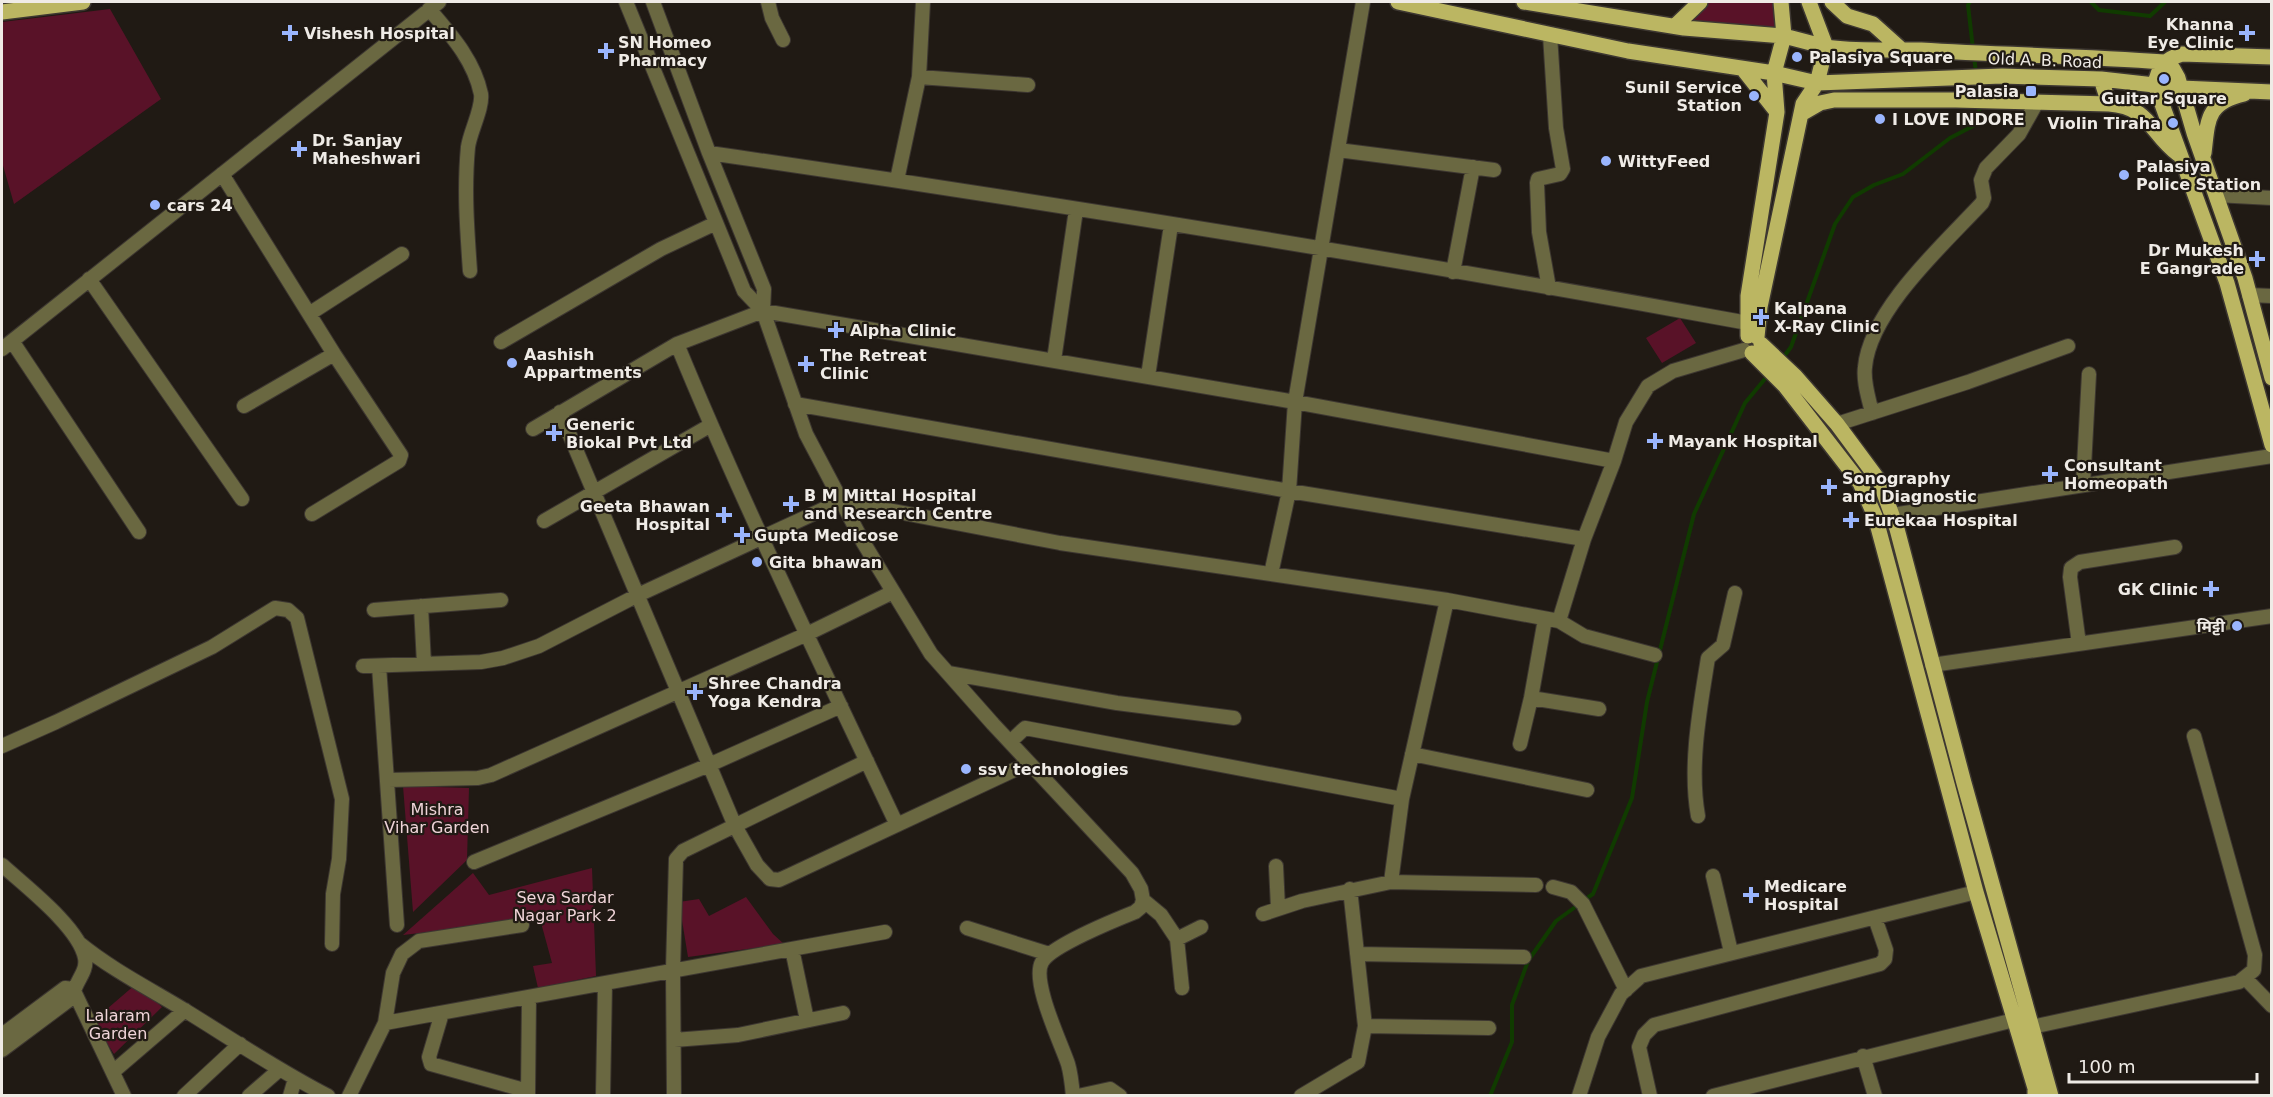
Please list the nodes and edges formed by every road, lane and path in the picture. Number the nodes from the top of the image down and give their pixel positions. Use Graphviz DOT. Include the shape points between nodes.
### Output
graph roads {
  1 [pos="83,2"];
  2 [pos="626,2"];
  3 [pos="653,2"];
  4 [pos="768,2"];
  5 [pos="923,2"];
  6 [pos="1363,2"];
  7 [pos="1398,2"];
  8 [pos="1524,2"];
  9 [pos="1700,2"];
  10 [pos="1781,2"];
  11 [pos="1809,2"];
  12 [pos="1833,2"];
  13 [pos="434,5"];
  14 [pos="2,12"];
  15 [pos="1675,26"];
  16 [pos="1550,35"];
  17 [pos="1784,36"];
  18 [pos="783,40"];
  19 [pos="1826,47"];
  20 [pos="1902,50"];
  21 [pos="2182,54"];
  22 [pos="2088,56"];
  23 [pos="2271,57"];
  24 [pos="2164,62"];
  25 [pos="1743,69"];
  26 [pos="1774,73"];
  27 [pos="1961,76"];
  28 [pos="919,77"];
  29 [pos="2102,79"];
  30 [pos="1817,83"];
  31 [pos="2155,85"];
  32 [pos="1028,86"];
  33 [pos="2181,88"];
  34 [pos="2265,92"];
  35 [pos="1956,100"];
  36 [pos="2037,102"];
  37 [pos="2109,104"];
  38 [pos="1777,112"];
  39 [pos="1801,114"];
  40 [pos="1338,150"];
  41 [pos="709,153"];
  42 [pos="2181,155"];
  43 [pos="2203,156"];
  44 [pos="1473,167"];
  45 [pos="1494,170"];
  46 [pos="222,174"];
  47 [pos="897,180"];
  48 [pos="2216,195"];
  49 [pos="2271,198"];
  50 [pos="1076,210"];
  51 [pos="716,223"];
  52 [pos="1170,225"];
  53 [pos="1322,249"];
  54 [pos="402,254"];
  55 [pos="470,271"];
  56 [pos="1454,272"];
  57 [pos="89,279"];
  58 [pos="1549,288"];
  59 [pos="2249,295"];
  60 [pos="2271,296"];
  61 [pos="763,311"];
  62 [pos="309,314"];
  63 [pos="501,342"];
  64 [pos="677,344"];
  65 [pos="7,345"];
  66 [pos="1756,345"];
  67 [pos="2068,346"];
  68 [pos="334,354"];
  69 [pos="1054,360"];
  70 [pos="2089,374"];
  71 [pos="1148,376"];
  72 [pos="2271,378"];
  73 [pos="1790,381"];
  74 [pos="1295,402"];
  75 [pos="795,404"];
  76 [pos="244,406"];
  77 [pos="560,412"];
  78 [pos="1872,413"];
  79 [pos="1837,424"];
  80 [pos="711,425"];
  81 [pos="533,429"];
  82 [pos="2271,445"];
  83 [pos="2271,456"];
  84 [pos="1614,461"];
  85 [pos="2083,485"];
  86 [pos="1289,491"];
  87 [pos="594,492"];
  88 [pos="242,499"];
  89 [pos="841,501"];
  90 [pos="312,514"];
  91 [pos="1892,515"];
  92 [pos="544,521"];
  93 [pos="139,532"];
  94 [pos="762,539"];
  95 [pos="1584,539"];
  96 [pos="2175,547"];
  97 [pos="1271,574"];
  98 [pos="893,592"];
  99 [pos="1734,593"];
  100 [pos="638,595"];
  101 [pos="501,600"];
  102 [pos="1447,600"];
  103 [pos="421,606"];
  104 [pos="374,610"];
  105 [pos="2271,616"];
  106 [pos="1552,620"];
  107 [pos="807,634"];
  108 [pos="2079,644"];
  109 [pos="1655,655"];
  110 [pos="424,664"];
  111 [pos="1932,665"];
  112 [pos="363,666"];
  113 [pos="379,666"];
  114 [pos="948,673"];
  115 [pos="679,692"];
  116 [pos="1531,698"];
  117 [pos="841,705"];
  118 [pos="1599,709"];
  119 [pos="1234,718"];
  120 [pos="2194,736"];
  121 [pos="1010,742"];
  122 [pos="1520,744"];
  123 [pos="2,746"];
  124 [pos="1412,754"];
  125 [pos="867,761"];
  126 [pos="1029,763"];
  127 [pos="709,765"];
  128 [pos="388,780"];
  129 [pos="1587,790"];
  130 [pos="1402,800"];
  131 [pos="1698,816"];
  132 [pos="897,825"];
  133 [pos="735,826"];
  134 [pos="474,862"];
  135 [pos="2,865"];
  136 [pos="1276,866"];
  137 [pos="1713,876"];
  138 [pos="1391,882"];
  139 [pos="1536,885"];
  140 [pos="1553,887"];
  141 [pos="1350,889"];
  142 [pos="1976,892"];
  143 [pos="1143,900"];
  144 [pos="1278,908"];
  145 [pos="1263,914"];
  146 [pos="1875,918"];
  147 [pos="397,925"];
  148 [pos="522,925"];
  149 [pos="1201,927"];
  150 [pos="967,928"];
  151 [pos="885,932"];
  152 [pos="1177,939"];
  153 [pos="79,943"];
  154 [pos="333,944"];
  155 [pos="792,949"];
  156 [pos="1731,952"];
  157 [pos="1048,954"];
  158 [pos="1357,954"];
  159 [pos="1524,957"];
  160 [pos="673,970"];
  161 [pos="2245,978"];
  162 [pos="605,983"];
  163 [pos="1182,988"];
  164 [pos="73,989"];
  165 [pos="1626,990"];
  166 [pos="529,997"];
  167 [pos="2271,1006"];
  168 [pos="185,1010"];
  169 [pos="442,1013"];
  170 [pos="843,1013"];
  171 [pos="807,1020"];
  172 [pos="2014,1020"];
  173 [pos="385,1023"];
  174 [pos="1365,1026"];
  175 [pos="2032,1027"];
  176 [pos="1489,1028"];
  177 [pos="2,1035"];
  178 [pos="674,1040"];
  179 [pos="240,1044"];
  180 [pos="2,1050"];
  181 [pos="1863,1056"];
  182 [pos="279,1070"];
  183 [pos="114,1071"];
  184 [pos="295,1079"];
  185 [pos="528,1093"];
  186 [pos="1731,1093"];
  187 [pos="124,1095"];
  188 [pos="184,1095"];
  189 [pos="249,1095"];
  190 [pos="290,1095"];
  191 [pos="328,1095"];
  192 [pos="349,1095"];
  193 [pos="603,1095"];
  194 [pos="674,1095"];
  195 [pos="1073,1095"];
  196 [pos="1078,1095"];
  197 [pos="1120,1095"];
  198 [pos="1301,1095"];
  199 [pos="1579,1095"];
  200 [pos="1650,1095"];
  201 [pos="1713,1095"];
  202 [pos="1875,1095"];
  203 [pos="2035,1095"];
  204 [pos="2051,1095"];
  1 -- 14 [label="main road"];
  2 -- 51 [label="street"];
  3 -- 41 [label="street"];
  4 -- 18 [label="street"];
  5 -- 28 [label="street"];
  6 -- 40 [label="street"];
  7 -- 16 [label="main road"];
  8 -- 15 [label="main road"];
  9 -- 15 [label="main road"];
  10 -- 17 [label="main road"];
  11 -- 19 [label="main road"];
  12 -- 20 [label="main road" via="1847,16 1873,24"];
  13 -- 46 [label="street"];
  13 -- 55 [label="street" via="474,70 482,97 468,145 465,202"];
  15 -- 17 [label="main road"];
  16 -- 25 [label="main road"];
  16 -- 58 [label="street" via="1556,128 1563,169 1560,174 1538,179 1537,183 1539,232"];
  17 -- 19 [label="main road, Old A. B. Road"];
  17 -- 26 [label="main road"];
  19 -- 20 [label="main road, Old A. B. Road" via="1848,51"];
  19 -- 30 [label="main road"];
  20 -- 22 [label="main road, Old A. B. Road"];
  21 -- 22 [label="main road" via="2116,49"];
  21 -- 23 [label="main road, Old A. B. Road"];
  21 -- 24 [label="main road, Old A. B. Road"];
  22 -- 24 [label="main road, Old A. B. Road"];
  24 -- 31 [label="main road" via="2157,71"];
  24 -- 33 [label="main road" via="2173,69"];
  25 -- 26 [label="main road"];
  25 -- 38 [label="main road"];
  26 -- 30 [label="main road, Old A. B. Road"];
  26 -- 38 [label="main road"];
  27 -- 29 [label="main road, Old A. B. Road"];
  27 -- 30 [label="main road, Old A. B. Road"];
  27 -- 35 [label="main road"];
  28 -- 32 [label="street"];
  28 -- 47 [label="street"];
  29 -- 31 [label="main road, Old A. B. Road"];
  29 -- 37 [label="main road"];
  30 -- 39 [label="main road"];
  31 -- 33 [label="main road, Old A. B. Road"];
  31 -- 42 [label="main road"];
  33 -- 34 [label="main road, Old A. B. Road"];
  33 -- 43 [label="main road"];
  34 -- 43 [label="main road" via="2226,98 2216,105 2210,113"];
  35 -- 36 [label="main road"];
  35 -- 39 [label="main road" via="1834,100"];
  36 -- 37 [label="main road"];
  36 -- 78 [label="street" via="2019,134 1986,168 1981,180 1982,203 1923,264 1875,334 1865,366"];
  37 -- 42 [label="main road" via="2142,114"];
  38 -- 66 [label="main road" via="1748,296"];
  39 -- 66 [label="main road" via="1760,307"];
  40 -- 44 [label="street"];
  40 -- 53 [label="street"];
  41 -- 47 [label="street"];
  41 -- 61 [label="street" via="764,289"];
  42 -- 82 [label="main road" via="2227,283"];
  43 -- 48 [label="main road"];
  44 -- 45 [label="street"];
  44 -- 56 [label="street"];
  46 -- 57 [label="street"];
  46 -- 62 [label="street"];
  47 -- 50 [label="street"];
  48 -- 49 [label="street"];
  48 -- 59 [label="main road"];
  50 -- 52 [label="street"];
  50 -- 69 [label="street"];
  51 -- 61 [label="street" via="744,291"];
  51 -- 63 [label="street" via="661,249"];
  52 -- 53 [label="street"];
  52 -- 71 [label="street"];
  53 -- 56 [label="street"];
  53 -- 74 [label="street"];
  54 -- 62 [label="street"];
  56 -- 58 [label="street"];
  57 -- 65 [label="street"];
  57 -- 88 [label="street"];
  58 -- 66 [label="street"];
  59 -- 60 [label="street"];
  59 -- 72 [label="main road"];
  61 -- 64 [label="street"];
  61 -- 69 [label="street"];
  61 -- 75 [label="street"];
  62 -- 68 [label="street"];
  64 -- 77 [label="street"];
  64 -- 80 [label="street"];
  65 -- 93 [label="street"];
  66 -- 73 [label="main road"];
  66 -- 84 [label="street" via="1673,371 1648,386 1626,422"];
  67 -- 78 [label="street"];
  68 -- 76 [label="street"];
  68 -- 90 [label="street" via="401,456 399,461"];
  69 -- 71 [label="street"];
  70 -- 85 [label="street"];
  71 -- 74 [label="street"];
  73 -- 79 [label="main road"];
  73 -- 142 [label="main road" via="1860,483 1875,516"];
  74 -- 84 [label="street"];
  74 -- 86 [label="street"];
  75 -- 86 [label="street"];
  75 -- 89 [label="street"];
  77 -- 81 [label="street"];
  77 -- 87 [label="street"];
  78 -- 79 [label="street"];
  79 -- 91 [label="main road" via="1880,482"];
  80 -- 87 [label="street"];
  80 -- 94 [label="street"];
  83 -- 85 [label="street"];
  84 -- 95 [label="street"];
  85 -- 91 [label="street"];
  86 -- 95 [label="street"];
  86 -- 97 [label="street"];
  87 -- 92 [label="street"];
  87 -- 100 [label="street"];
  89 -- 94 [label="street"];
  89 -- 97 [label="street" via="1060,543"];
  89 -- 98 [label="street"];
  91 -- 111 [label="main road"];
  94 -- 100 [label="street"];
  94 -- 107 [label="street"];
  95 -- 106 [label="street"];
  96 -- 108 [label="street" via="2080,562 2071,568"];
  97 -- 102 [label="street"];
  98 -- 107 [label="street"];
  98 -- 114 [label="street" via="931,654"];
  99 -- 131 [label="street" via="1723,645 1708,658 1697,725"];
  100 -- 110 [label="street" via="539,646 502,658"];
  100 -- 115 [label="street"];
  101 -- 103 [label="street"];
  102 -- 106 [label="street"];
  102 -- 124 [label="street"];
  103 -- 104 [label="street"];
  103 -- 110 [label="street"];
  105 -- 108 [label="street"];
  106 -- 109 [label="street" via="1584,636"];
  106 -- 116 [label="street"];
  107 -- 115 [label="street"];
  107 -- 117 [label="street"];
  108 -- 111 [label="street"];
  110 -- 113 [label="street"];
  111 -- 175 [label="main road"];
  112 -- 113 [label="street"];
  113 -- 128 [label="street"];
  114 -- 119 [label="street" via="1117,703"];
  114 -- 121 [label="street"];
  115 -- 127 [label="street"];
  115 -- 128 [label="street" via="491,775"];
  116 -- 118 [label="street"];
  116 -- 122 [label="street"];
  117 -- 125 [label="street"];
  117 -- 127 [label="street"];
  120 -- 161 [label="street" via="2255,955 2254,970"];
  121 -- 126 [label="street"];
  121 -- 130 [label="street" via="1025,729"];
  123 -- 154 [label="street" via="212,647 275,608 288,610 297,618 342,799 333,894"];
  124 -- 129 [label="street"];
  124 -- 130 [label="street"];
  125 -- 132 [label="street"];
  125 -- 133 [label="street"];
  126 -- 132 [label="street"];
  126 -- 143 [label="street" via="1132,873"];
  127 -- 133 [label="street"];
  127 -- 134 [label="street"];
  128 -- 147 [label="street"];
  130 -- 138 [label="street"];
  132 -- 133 [label="street" via="779,880 770,879 757,866"];
  133 -- 160 [label="street" via="683,851 676,859"];
  135 -- 153 [label="street" via="57,915"];
  136 -- 144 [label="street"];
  137 -- 156 [label="street"];
  138 -- 139 [label="street"];
  138 -- 141 [label="street"];
  140 -- 165 [label="street" via="1571,892 1580,900"];
  141 -- 144 [label="street"];
  141 -- 158 [label="street"];
  142 -- 146 [label="street"];
  142 -- 172 [label="main road"];
  143 -- 152 [label="street" via="1161,915"];
  143 -- 157 [label="street" via="1135,912"];
  144 -- 145 [label="street"];
  146 -- 156 [label="street"];
  146 -- 200 [label="street" via="1886,950 1880,964 1654,1024 1639,1047"];
  148 -- 173 [label="street" via="419,941 402,954 393,974"];
  149 -- 152 [label="street"];
  150 -- 157 [label="street"];
  151 -- 155 [label="street"];
  152 -- 163 [label="street"];
  153 -- 164 [label="street" via="86,959 85,970"];
  153 -- 168 [label="street" via="100,961"];
  155 -- 160 [label="street"];
  155 -- 171 [label="street"];
  156 -- 165 [label="street" via="1641,976"];
  157 -- 195 [label="street" via="1041,963 1040,981 1067,1063"];
  158 -- 159 [label="street"];
  158 -- 174 [label="street"];
  160 -- 162 [label="street"];
  160 -- 178 [label="street"];
  161 -- 167 [label="street"];
  161 -- 175 [label="street"];
  162 -- 166 [label="street"];
  162 -- 193 [label="street"];
  164 -- 177 [label="street" via="65,988"];
  164 -- 180 [label="street" via="73,997"];
  164 -- 183 [label="street"];
  165 -- 199 [label="street" via="1598,1037"];
  166 -- 169 [label="street"];
  166 -- 185 [label="street"];
  168 -- 179 [label="street"];
  168 -- 183 [label="street"];
  169 -- 173 [label="street"];
  169 -- 185 [label="street" via="429,1057 431,1064"];
  170 -- 171 [label="street"];
  171 -- 178 [label="street" via="738,1035"];
  172 -- 181 [label="street"];
  172 -- 203 [label="main road"];
  173 -- 192 [label="street"];
  174 -- 176 [label="street"];
  174 -- 198 [label="street" via="1358,1062"];
  175 -- 204 [label="main road"];
  178 -- 194 [label="street"];
  179 -- 182 [label="street"];
  179 -- 188 [label="street"];
  181 -- 186 [label="street"];
  181 -- 202 [label="street"];
  182 -- 184 [label="street"];
  182 -- 189 [label="street"];
  183 -- 187 [label="street"];
  184 -- 190 [label="street"];
  184 -- 191 [label="street"];
  186 -- 201 [label="street"];
  196 -- 197 [label="street" via="1110,1089"];
}
